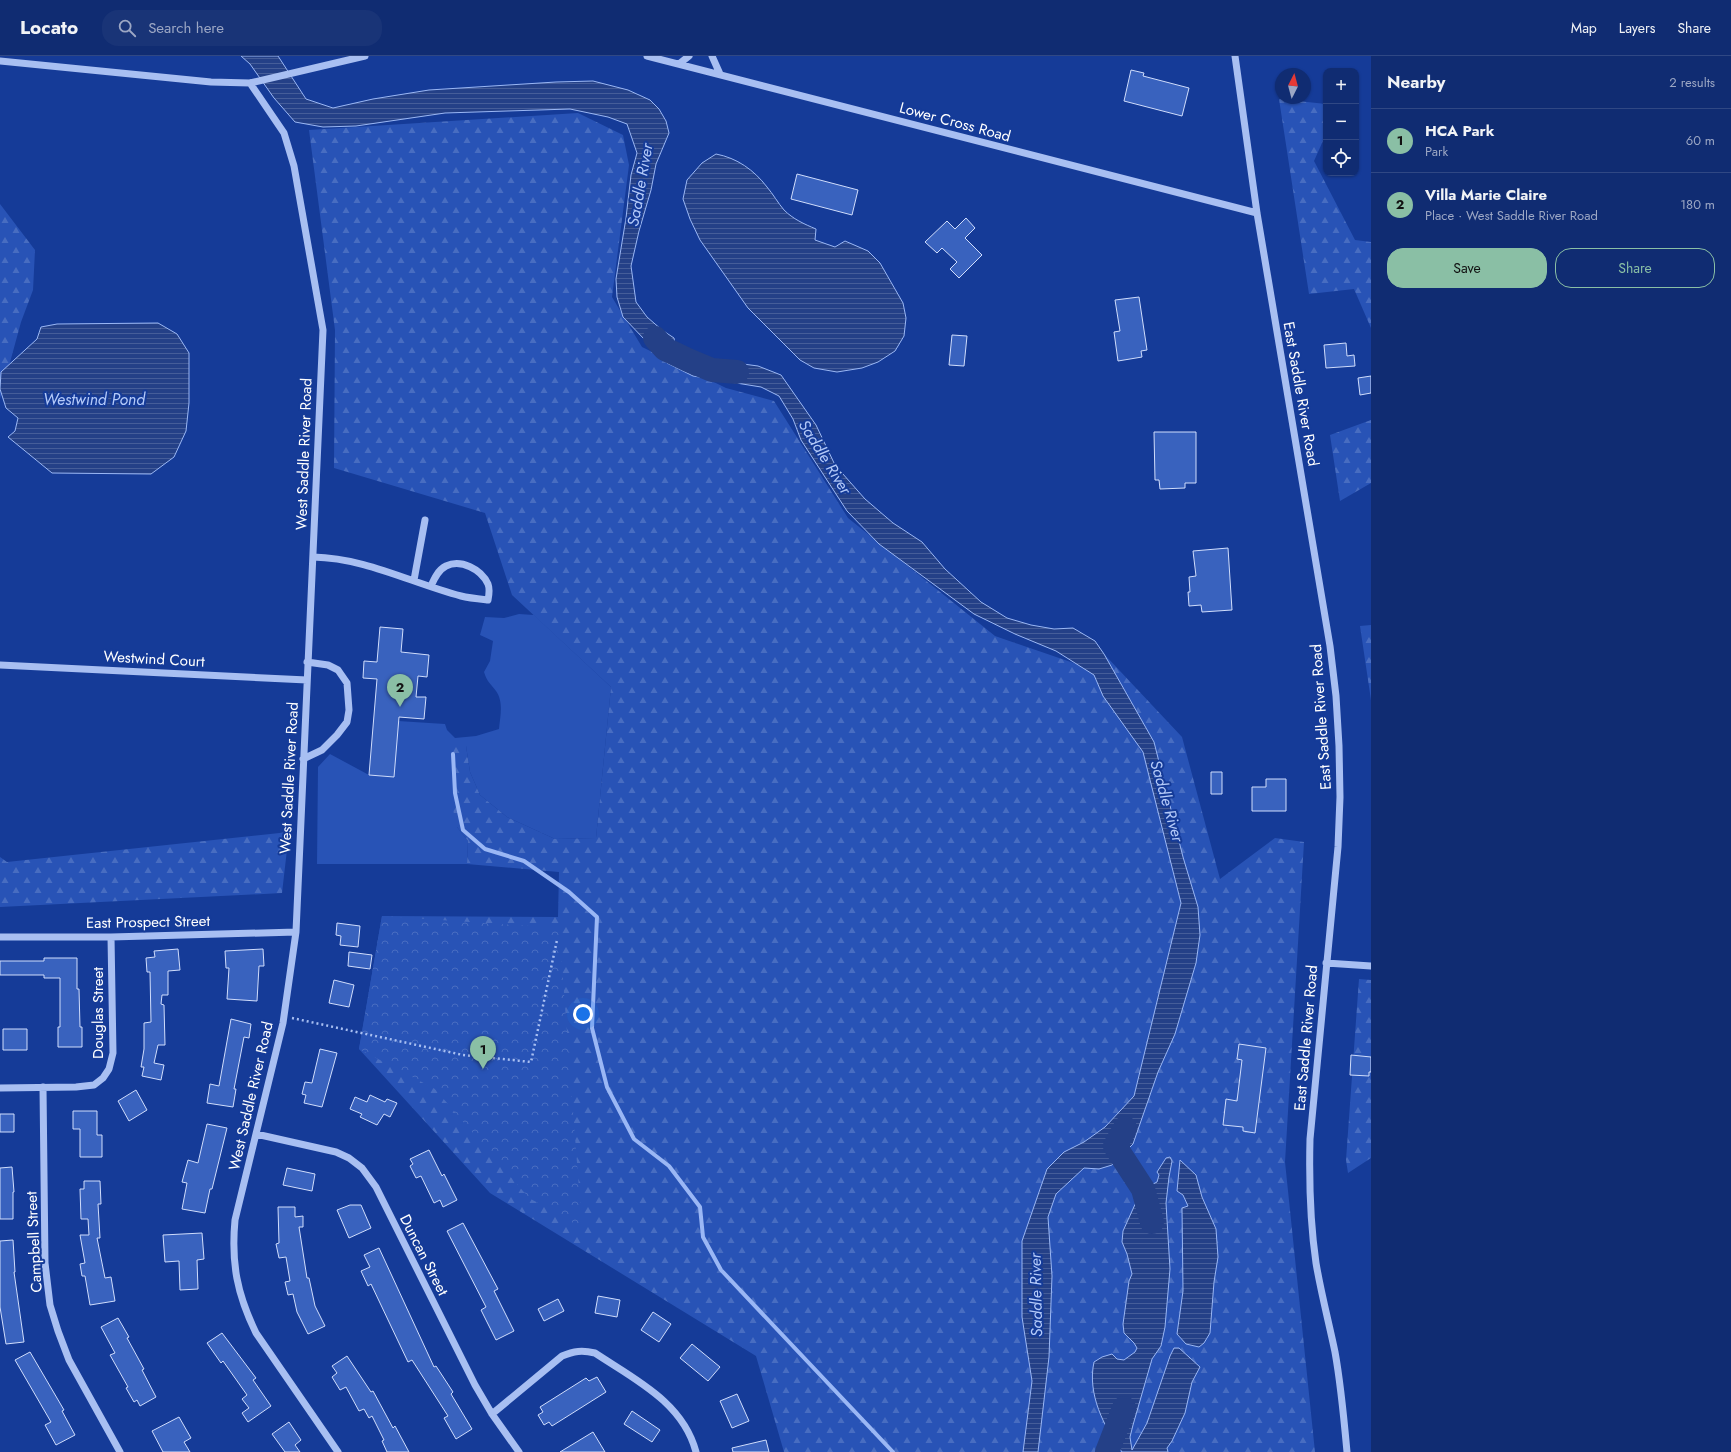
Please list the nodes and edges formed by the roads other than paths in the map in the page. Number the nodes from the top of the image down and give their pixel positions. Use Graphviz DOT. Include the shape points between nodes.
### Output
graph roads {
  1 [pos="365,56"];
  2 [pos="647,56"];
  3 [pos="689,56"];
  4 [pos="712,56"];
  5 [pos="1234,56"];
  6 [pos="0,61"];
  7 [pos="679,64"];
  8 [pos="720,74"];
  9 [pos="250,84"];
  10 [pos="1257,213"];
  11 [pos="425,520"];
  12 [pos="313,557"];
  13 [pos="414,580"];
  14 [pos="431,586"];
  15 [pos="307,662"];
  16 [pos="0,665"];
  17 [pos="307,680"];
  18 [pos="303,759"];
  19 [pos="296,932"];
  20 [pos="111,936"];
  21 [pos="0,937"];
  22 [pos="1326,962"];
  23 [pos="1371,966"];
  24 [pos="43,1087"];
  25 [pos="0,1088"];
  26 [pos="256,1134"];
  27 [pos="492,1414"];
  28 [pos="120,1452"];
  29 [pos="338,1452"];
  30 [pos="519,1452"];
  31 [pos="696,1452"];
  32 [pos="1347,1452"];
  1 -- 9 [label="street"];
  2 -- 7 [label="street, Lower Cross Road"];
  3 -- 7 [label="street"];
  4 -- 8 [label="street"];
  5 -- 10 [label="street, East Saddle River Road"];
  6 -- 9 [label="street"];
  7 -- 8 [label="street, Lower Cross Road"];
  8 -- 10 [label="street, Lower Cross Road"];
  9 -- 12 [label="street, West Saddle River Road" via="284,133 289,148 323,330"];
  10 -- 22 [label="street, East Saddle River Road" via="1330,646 1336,696 1340,797 1338,847"];
  11 -- 13 [label="street"];
  12 -- 13 [label="street" via="357,562"];
  12 -- 15 [label="street, West Saddle River Road"];
  13 -- 14 [label="street"];
  14 -- 14 [label="street" via="462,596 488,600 488,585 469,565 457,563 445,567 436,575"];
  15 -- 17 [label="street, West Saddle River Road"];
  15 -- 18 [label="street" via="328,665 338,670 347,683 349,710 347,722 337,735 322,750"];
  16 -- 17 [label="street, Westwind Court"];
  17 -- 18 [label="street, West Saddle River Road"];
  18 -- 19 [label="street, West Saddle River Road"];
  19 -- 20 [label="street, East Prospect Street"];
  19 -- 26 [label="street, West Saddle River Road" via="284,1017"];
  20 -- 21 [label="street, East Prospect Street"];
  20 -- 24 [label="street, Douglas Street" via="113,1053 110,1069 94,1085"];
  22 -- 23 [label="street"];
  22 -- 32 [label="street, East Saddle River Road" via="1310,1139 1309,1180 1316,1262 1335,1352"];
  24 -- 25 [label="street, Douglas Street"];
  24 -- 28 [label="street, Campbell Street" via="45,1263 50,1305 70,1360"];
  26 -- 27 [label="street, Duncan Street" via="336,1152 362,1168 376,1187"];
  26 -- 29 [label="street, West Saddle River Road" via="235,1220 233,1243 238,1290 256,1333"];
  27 -- 30 [label="street, Duncan Street"];
  27 -- 31 [label="street" via="562,1356 572,1351 584,1350 594,1353 666,1402 688,1431"];
}
